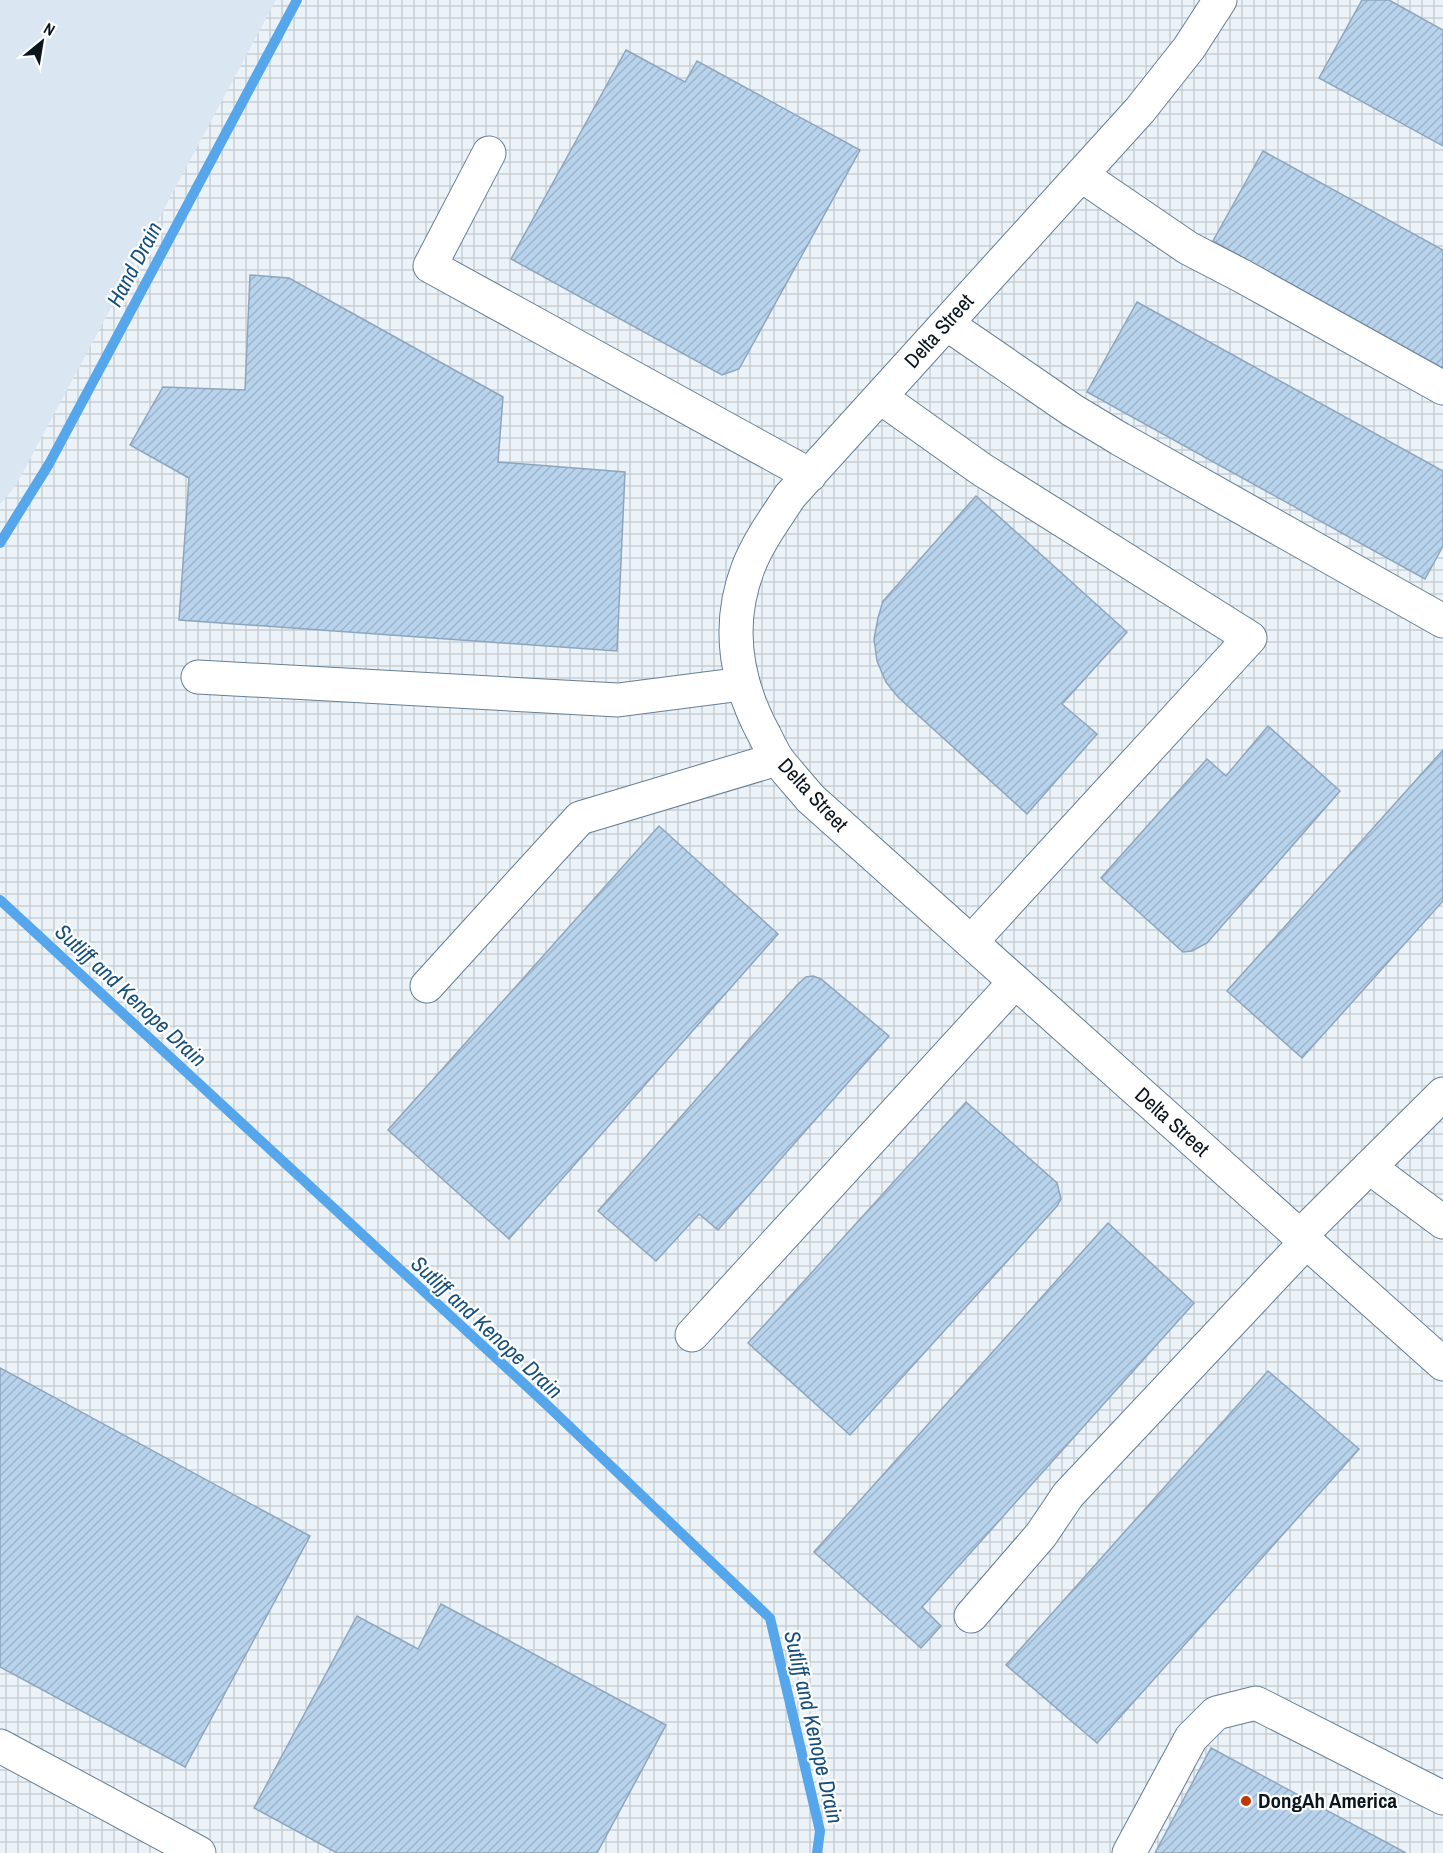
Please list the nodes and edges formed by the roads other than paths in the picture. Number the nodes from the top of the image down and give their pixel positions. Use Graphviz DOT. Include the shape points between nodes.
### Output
graph roads {
  1 [pos="1220,0"];
  2 [pos="489,153"];
  3 [pos="1081,175"];
  4 [pos="947,324"];
  5 [pos="1443,388"];
  6 [pos="880,397"];
  7 [pos="810,475"];
  8 [pos="1443,621"];
  9 [pos="198,677"];
  10 [pos="742,684"];
  11 [pos="777,759"];
  12 [pos="971,942"];
  13 [pos="1015,982"];
  14 [pos="427,986"];
  15 [pos="1443,1094"];
  16 [pos="1369,1167"];
  17 [pos="1443,1222"];
  18 [pos="1303,1239"];
  19 [pos="692,1335"];
  20 [pos="1443,1364"];
  21 [pos="971,1616"];
  22 [pos="0,1746"];
  23 [pos="1443,1798"];
  24 [pos="198,1853"];
  25 [pos="1129,1853"];
  1 -- 3 [label="street, Delta Street" via="1189,48"];
  2 -- 7 [label="street" via="430,266"];
  3 -- 4 [label="street, Delta Street"];
  3 -- 5 [label="street" via="1188,248"];
  4 -- 6 [label="street, Delta Street"];
  4 -- 8 [label="street" via="1120,439"];
  6 -- 7 [label="street, Delta Street"];
  6 -- 12 [label="street" via="981,469 1250,638"];
  7 -- 10 [label="street, Delta Street" via="790,496 748,568 739,600 736,635"];
  9 -- 10 [label="street" via="618,700"];
  10 -- 11 [label="street, Delta Street" via="752,713"];
  11 -- 12 [label="street, Delta Street" via="811,799"];
  11 -- 14 [label="street" via="580,818"];
  12 -- 13 [label="street, Delta Street"];
  13 -- 18 [label="street, Delta Street"];
  13 -- 19 [label="street"];
  15 -- 16 [label="street"];
  16 -- 17 [label="street"];
  16 -- 18 [label="street"];
  18 -- 20 [label="street, Delta Street"];
  18 -- 21 [label="street" via="1068,1495 1041,1535"];
  22 -- 24 [label="street"];
  23 -- 25 [label="street" via="1256,1703 1216,1713 1191,1738"];
}
